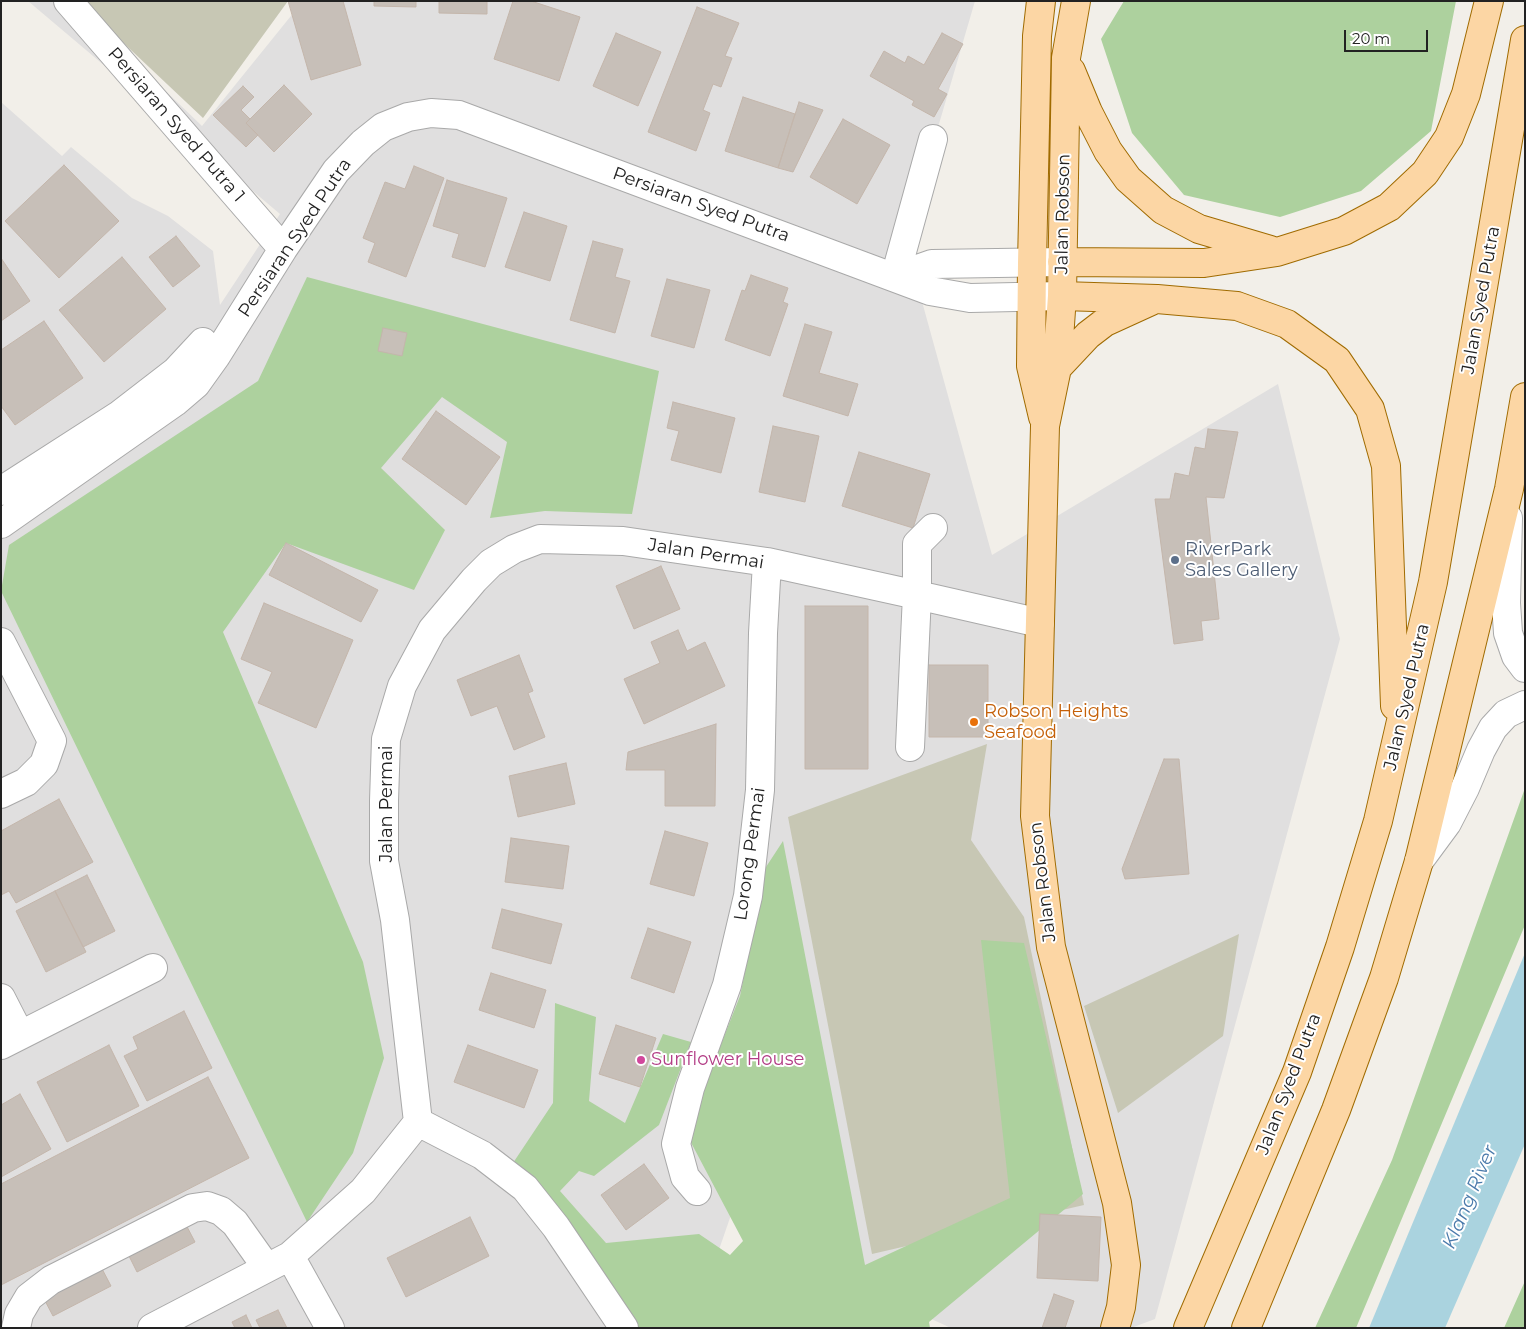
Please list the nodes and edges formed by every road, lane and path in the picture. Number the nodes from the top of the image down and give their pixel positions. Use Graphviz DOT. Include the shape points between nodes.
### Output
graph roads {
  1 [pos="68,1"];
  2 [pos="1041,1"];
  3 [pos="1076,1"];
  4 [pos="1489,1"];
  5 [pos="1525,40"];
  6 [pos="1066,58"];
  7 [pos="933,140"];
  8 [pos="283,249"];
  9 [pos="1276,252"];
  10 [pos="1062,262"];
  11 [pos="1032,263"];
  12 [pos="895,277"];
  13 [pos="1031,296"];
  14 [pos="1062,296"];
  15 [pos="1157,298"];
  16 [pos="203,342"];
  17 [pos="1057,368"];
  18 [pos="1525,397"];
  19 [pos="1045,426"];
  20 [pos="1509,489"];
  21 [pos="1,491"];
  22 [pos="1,524"];
  23 [pos="933,528"];
  24 [pos="767,562"];
  25 [pos="918,595"];
  26 [pos="1040,623"];
  27 [pos="1,642"];
  28 [pos="1525,668"];
  29 [pos="1525,705"];
  30 [pos="1396,742"];
  31 [pos="910,747"];
  32 [pos="1,794"];
  33 [pos="1419,861"];
  34 [pos="153,968"];
  35 [pos="1,998"];
  36 [pos="11,1040"];
  37 [pos="418,1122"];
  38 [pos="697,1191"];
  39 [pos="290,1256"];
  40 [pos="267,1268"];
  41 [pos="16,1328"];
  42 [pos="152,1328"];
  43 [pos="330,1328"];
  44 [pos="624,1328"];
  45 [pos="1115,1328"];
  46 [pos="1188,1328"];
  47 [pos="1246,1328"];
  1 -- 8 [label="street, Persiaran Syed Putra 1"];
  2 -- 11 [label="main road, Jalan Robson" via="1037,36"];
  3 -- 6 [label="main road, Jalan Robson"];
  4 -- 9 [label="main road" via="1466,94 1449,137 1425,173 1389,207 1344,231"];
  5 -- 30 [label="main road, Jalan Syed Putra" via="1433,582"];
  6 -- 9 [label="main road" via="1088,112 1108,151 1128,179 1163,210 1199,230"];
  6 -- 10 [label="main road, Jalan Robson"];
  7 -- 12 [label="street"];
  8 -- 12 [label="street, Persiaran Syed Putra" via="336,171 363,143 383,127 431,113 459,115"];
  8 -- 22 [label="street, Persiaran Syed Putra" via="196,384"];
  9 -- 10 [label="main road" via="1204,263"];
  10 -- 11 [label="street"];
  10 -- 14 [label="main road, Jalan Robson"];
  11 -- 12 [label="street" via="932,264"];
  11 -- 13 [label="main road, Jalan Robson"];
  12 -- 13 [label="street, Persiaran Syed Putra" via="930,291 970,298"];
  13 -- 14 [label="street, Persiaran Syed Putra"];
  13 -- 19 [label="main road, Jalan Robson" via="1031,366"];
  14 -- 15 [label="main road"];
  14 -- 17 [label="main road, Jalan Robson"];
  15 -- 17 [label="main road" via="1105,322 1088,334"];
  15 -- 30 [label="main road" via="1237,306 1288,324 1337,360 1370,409 1386,466"];
  16 -- 21 [label="street" via="176,371 120,415"];
  17 -- 19 [label="main road, Jalan Robson"];
  18 -- 20 [label="main road"];
  19 -- 26 [label="main road, Jalan Robson"];
  20 -- 28 [label="street" via="1508,633 1516,656"];
  20 -- 33 [label="main road"];
  23 -- 25 [label="street" via="917,544"];
  24 -- 25 [label="street, Jalan Permai"];
  24 -- 37 [label="street, Jalan Permai" via="623,541 540,539 491,563 432,630 402,686 386,739 384,801 384,861 395,920"];
  24 -- 38 [label="street, Lorong Permai" via="760,790 748,896 726,985 690,1088 676,1144 685,1177"];
  25 -- 26 [label="street, Jalan Permai"];
  25 -- 31 [label="street"];
  26 -- 45 [label="main road, Jalan Robson" via="1035,816 1051,947 1117,1203 1126,1265"];
  27 -- 32 [label="street" via="52,741 44,764 26,782"];
  29 -- 33 [label="street" via="1506,714 1493,728 1465,788"];
  30 -- 46 [label="main road, Jalan Syed Putra" via="1378,821 1340,947 1297,1072"];
  33 -- 47 [label="main road" via="1384,978 1336,1110"];
  34 -- 36 [label="street"];
  35 -- 36 [label="street"];
  37 -- 39 [label="street" via="363,1191"];
  37 -- 44 [label="street" via="482,1155 525,1188 556,1227"];
  39 -- 40 [label="street"];
  39 -- 43 [label="street"];
  40 -- 41 [label="street" via="235,1223 221,1211 208,1206 193,1208 51,1280 29,1297 19,1314"];
  40 -- 42 [label="street"];
}
